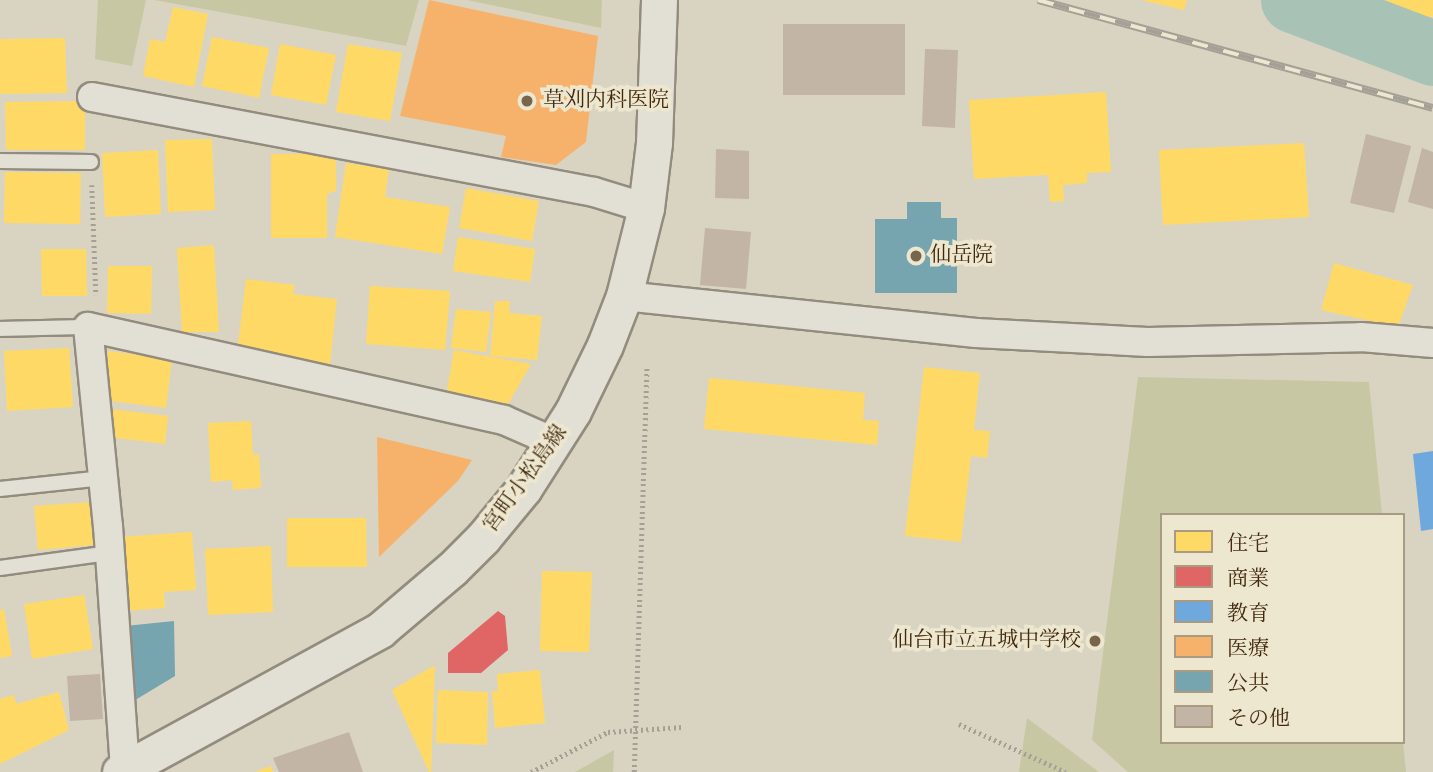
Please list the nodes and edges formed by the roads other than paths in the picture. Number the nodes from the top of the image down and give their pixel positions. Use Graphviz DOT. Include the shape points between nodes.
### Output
graph roads {
  1 [pos="659,0"];
  2 [pos="92,97"];
  3 [pos="0,161"];
  4 [pos="91,162"];
  5 [pos="646,208"];
  6 [pos="624,296"];
  7 [pos="0,329"];
  8 [pos="92,329"];
  9 [pos="1433,342"];
  10 [pos="554,442"];
  11 [pos="103,478"];
  12 [pos="0,489"];
  13 [pos="110,553"];
  14 [pos="0,568"];
  15 [pos="122,771"];
  1 -- 5 [label="street, 宮町小松島線" via="654,143"];
  2 -- 5 [label="street" via="594,192"];
  3 -- 4 [label="lane"];
  5 -- 6 [label="street, 宮町小松島線"];
  6 -- 9 [label="street" via="976,333 1148,342 1361,337"];
  6 -- 10 [label="street, 宮町小松島線" via="595,367"];
  7 -- 8 [label="lane"];
  8 -- 10 [label="street" via="504,420"];
  8 -- 11 [label="street"];
  10 -- 15 [label="street, 宮町小松島線" via="483,538 418,601 380,630"];
  11 -- 12 [label="lane"];
  11 -- 13 [label="street"];
  13 -- 14 [label="lane"];
  13 -- 15 [label="street"];
}
